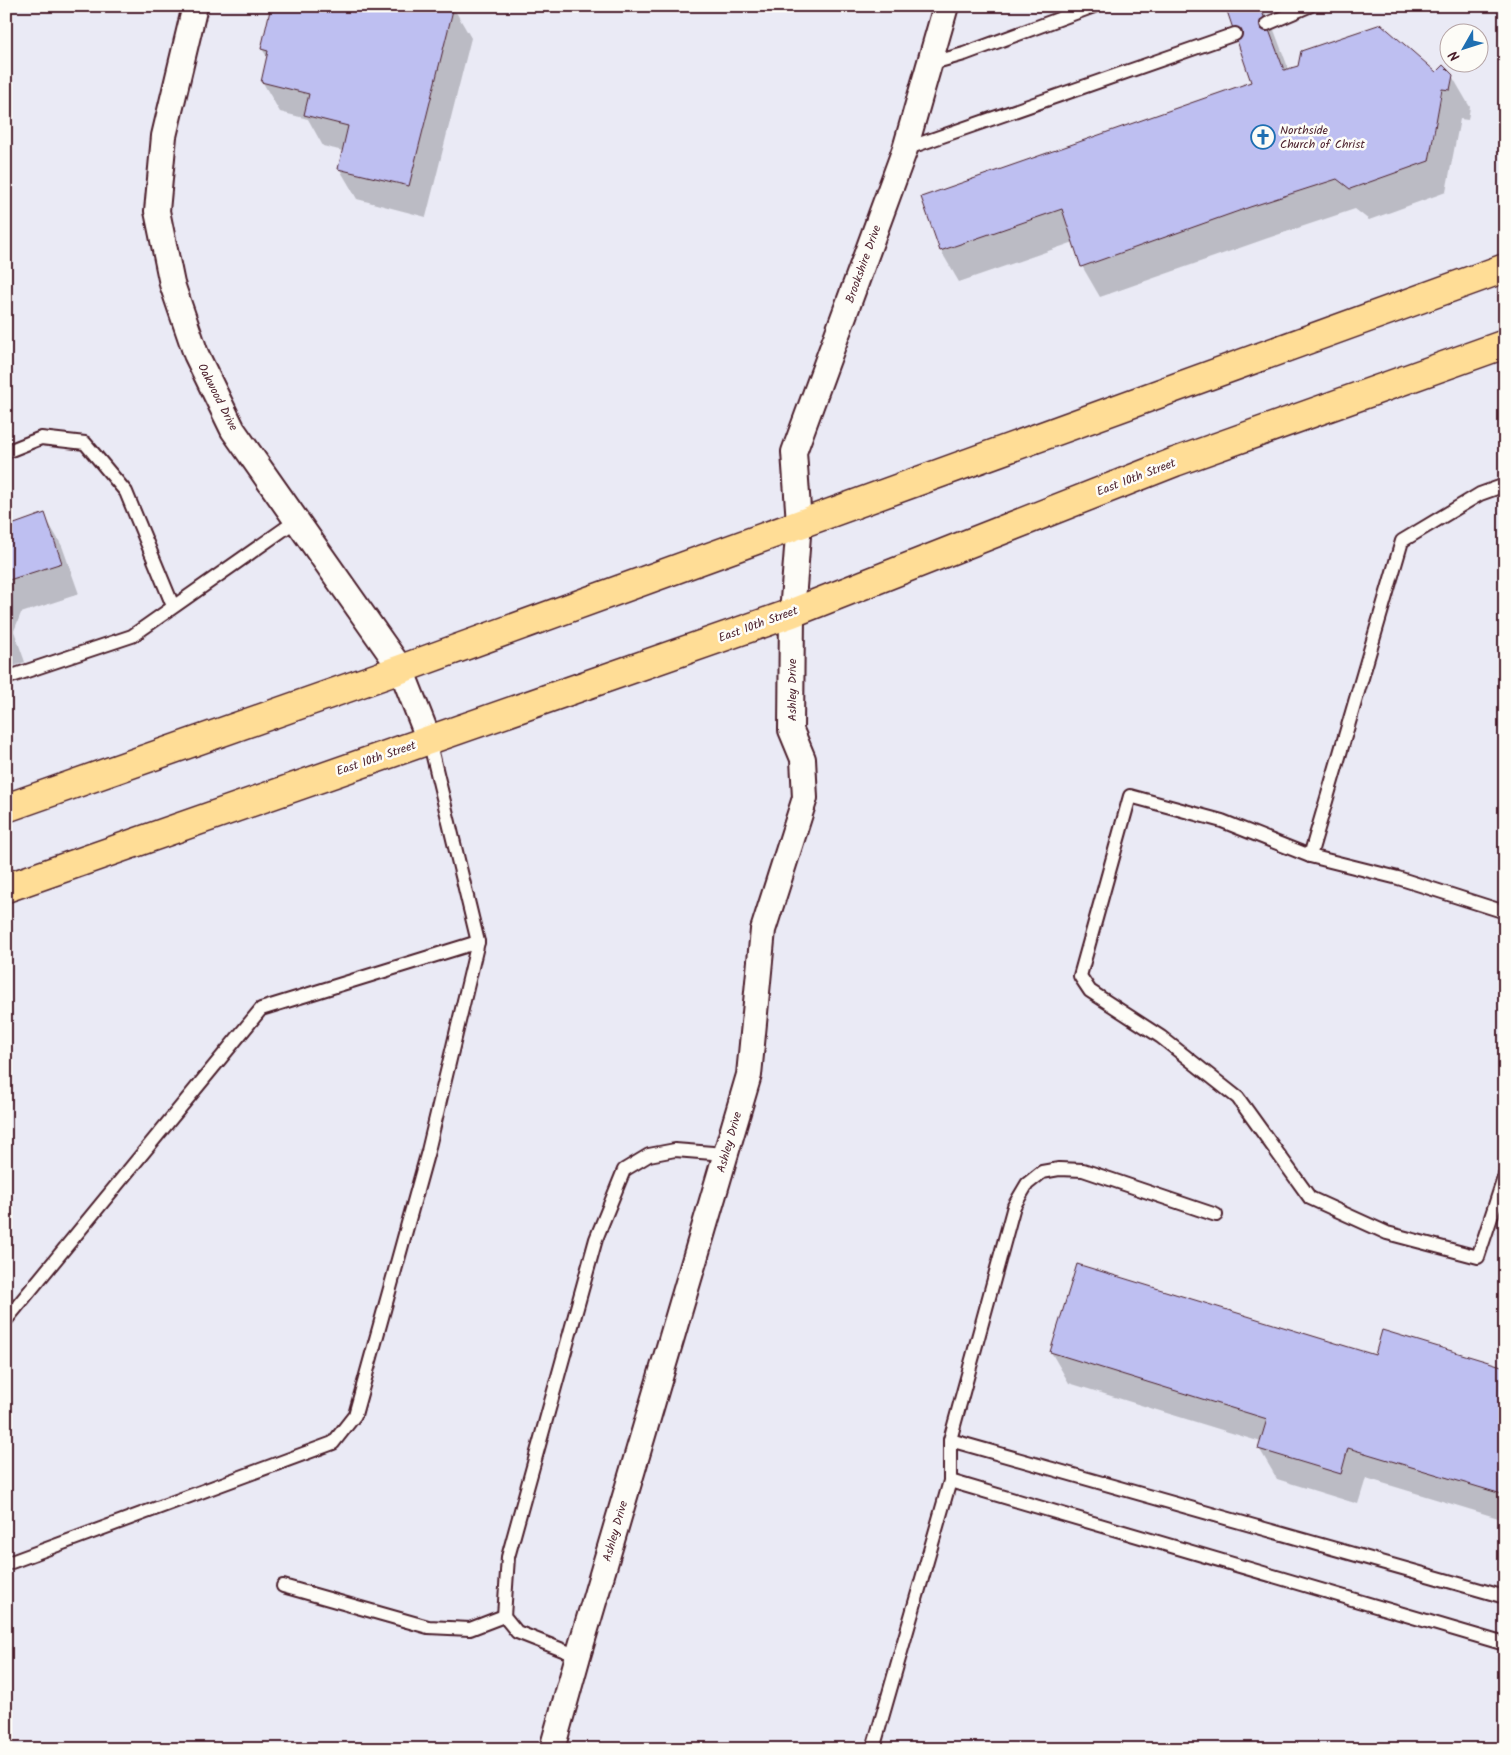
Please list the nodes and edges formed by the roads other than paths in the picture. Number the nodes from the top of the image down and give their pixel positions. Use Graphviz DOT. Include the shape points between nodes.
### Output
graph roads {
  1 [pos="195,6"];
  2 [pos="946,6"];
  3 [pos="1094,6"];
  4 [pos="1309,6"];
  5 [pos="1267,24"];
  6 [pos="1235,34"];
  7 [pos="930,64"];
  8 [pos="905,149"];
  9 [pos="1505,268"];
  10 [pos="1505,344"];
  11 [pos="6,452"];
  12 [pos="1505,485"];
  13 [pos="297,520"];
  14 [pos="799,523"];
  15 [pos="173,606"];
  16 [pos="792,613"];
  17 [pos="401,669"];
  18 [pos="6,678"];
  19 [pos="429,740"];
  20 [pos="6,808"];
  21 [pos="1310,856"];
  22 [pos="6,888"];
  23 [pos="1505,912"];
  24 [pos="478,942"];
  25 [pos="725,1154"];
  26 [pos="1505,1174"];
  27 [pos="1216,1215"];
  28 [pos="6,1320"];
  29 [pos="950,1440"];
  30 [pos="950,1481"];
  31 [pos="6,1564"];
  32 [pos="284,1586"];
  33 [pos="1505,1597"];
  34 [pos="504,1616"];
  35 [pos="1505,1644"];
  36 [pos="578,1656"];
  37 [pos="552,1749"];
  38 [pos="873,1749"];
  1 -- 13 [label="street, Oakwood Drive" via="164,136 157,211 172,284 196,354 233,430"];
  2 -- 7 [label="street, Brookshire Drive"];
  3 -- 7 [label="lane"];
  4 -- 5 [label="lane"];
  6 -- 8 [label="lane"];
  7 -- 8 [label="street, Brookshire Drive"];
  8 -- 14 [label="street, Brookshire Drive" via="794,452"];
  9 -- 14 [label="main road"];
  10 -- 16 [label="main road, East 10th Street" via="1175,462"];
  11 -- 15 [label="lane" via="41,438 85,443 126,492"];
  12 -- 21 [label="lane" via="1480,494 1402,541"];
  13 -- 15 [label="lane"];
  13 -- 17 [label="street, Oakwood Drive"];
  14 -- 16 [label="street, Ashley Drive"];
  14 -- 17 [label="main road"];
  15 -- 18 [label="lane" via="132,636"];
  16 -- 19 [label="main road, East 10th Street"];
  16 -- 25 [label="street, Ashley Drive" via="791,730 803,759 806,798 763,930 749,1075"];
  17 -- 19 [label="street, Oakwood Drive"];
  17 -- 20 [label="main road"];
  19 -- 22 [label="main road, East 10th Street"];
  19 -- 24 [label="lane"];
  21 -- 23 [label="lane" via="1398,878"];
  21 -- 26 [label="lane" via="1222,821 1130,796 1080,976 1090,991 1161,1038 1238,1098 1310,1198 1387,1233 1478,1257"];
  24 -- 28 [label="lane" via="261,1009"];
  24 -- 31 [label="lane" via="428,1152 355,1415 332,1443"];
  25 -- 34 [label="lane" via="675,1150 649,1155 624,1170 596,1239 508,1557"];
  25 -- 36 [label="street, Ashley Drive"];
  27 -- 29 [label="lane" via="1083,1170 1042,1172 1027,1184 1014,1206"];
  29 -- 30 [label="lane"];
  29 -- 33 [label="lane"];
  30 -- 35 [label="lane"];
  30 -- 38 [label="lane"];
  32 -- 34 [label="lane" via="428,1628 470,1629"];
  34 -- 36 [label="lane" via="517,1632"];
  36 -- 37 [label="street, Ashley Drive"];
}
